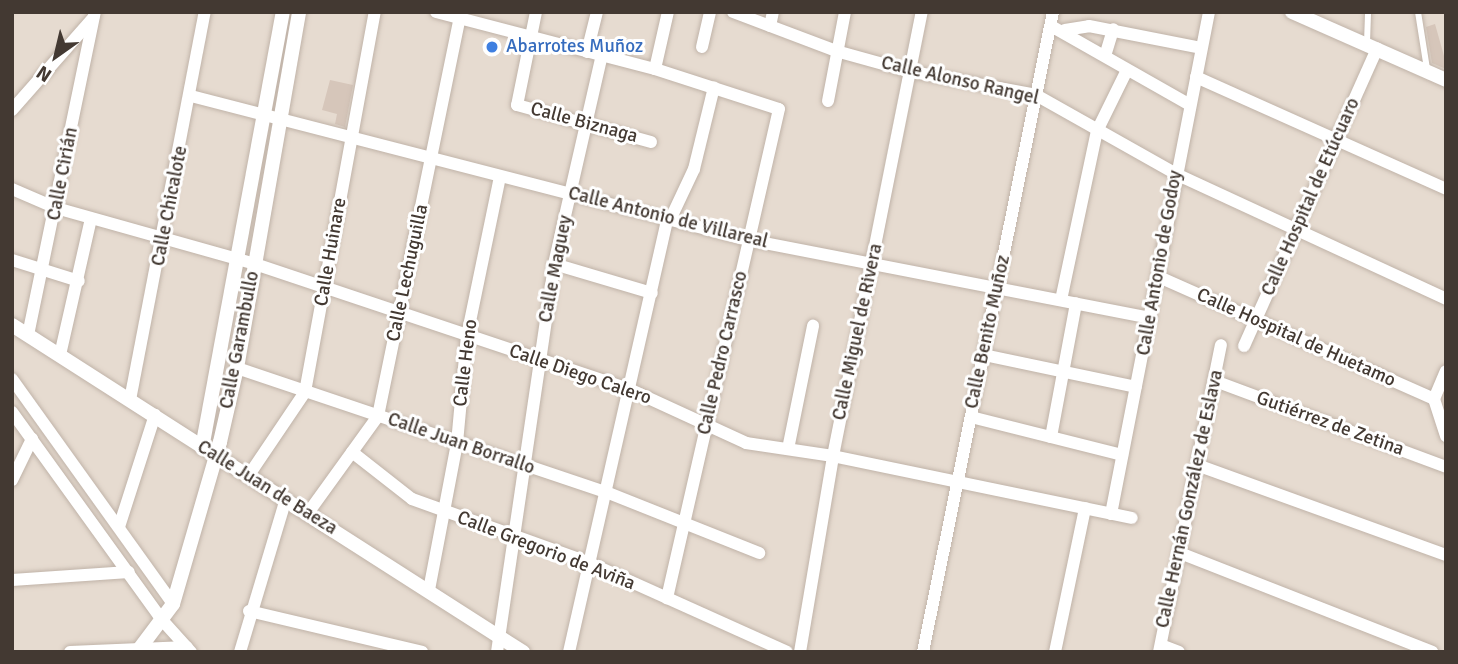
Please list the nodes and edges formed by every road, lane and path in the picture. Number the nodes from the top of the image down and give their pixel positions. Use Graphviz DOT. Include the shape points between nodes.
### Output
graph roads {
  1 [pos="205,12"];
  2 [pos="283,12"];
  3 [pos="299,12"];
  4 [pos="375,12"];
  5 [pos="436,12"];
  6 [pos="536,12"];
  7 [pos="597,12"];
  8 [pos="668,12"];
  9 [pos="710,12"];
  10 [pos="733,12"];
  11 [pos="773,12"];
  12 [pos="845,12"];
  13 [pos="922,12"];
  14 [pos="1053,12"];
  15 [pos="1209,12"];
  16 [pos="1292,12"];
  17 [pos="1367,12"];
  18 [pos="1419,12"];
  19 [pos="95,15"];
  20 [pos="461,16"];
  21 [pos="770,26"];
  22 [pos="1051,26"];
  23 [pos="1112,29"];
  24 [pos="1065,30"];
  25 [pos="530,38"];
  26 [pos="1372,46"];
  27 [pos="702,47"];
  28 [pos="1201,48"];
  29 [pos="587,51"];
  30 [pos="836,51"];
  31 [pos="602,55"];
  32 [pos="1105,56"];
  33 [pos="655,69"];
  34 [pos="1127,70"];
  35 [pos="908,71"];
  36 [pos="1427,71"];
  37 [pos="1196,77"];
  38 [pos="1446,80"];
  39 [pos="713,87"];
  40 [pos="1037,95"];
  41 [pos="191,96"];
  42 [pos="828,101"];
  43 [pos="1190,105"];
  44 [pos="12,110"];
  45 [pos="263,113"];
  46 [pos="280,118"];
  47 [pos="588,125"];
  48 [pos="1097,131"];
  49 [pos="352,139"];
  50 [pos="1338,141"];
  51 [pos="651,142"];
  52 [pos="432,159"];
  53 [pos="1176,174"];
  54 [pos="500,177"];
  55 [pos="12,188"];
  56 [pos="1446,189"];
  57 [pos="572,193"];
  58 [pos="56,208"];
  59 [pos="91,219"];
  60 [pos="668,220"];
  61 [pos="1293,231"];
  62 [pos="749,240"];
  63 [pos="163,241"];
  64 [pos="236,259"];
  65 [pos="12,260"];
  66 [pos="873,263"];
  67 [pos="255,264"];
  68 [pos="554,264"];
  69 [pos="43,272"];
  70 [pos="1159,277"];
  71 [pos="79,281"];
  72 [pos="998,287"];
  73 [pos="324,288"];
  74 [pos="652,293"];
  75 [pos="1446,299"];
  76 [pos="1061,300"];
  77 [pos="1076,303"];
  78 [pos="398,316"];
  79 [pos="1150,318"];
  80 [pos="1255,321"];
  81 [pos="12,325"];
  82 [pos="813,326"];
  83 [pos="28,335"];
  84 [pos="467,336"];
  85 [pos="1221,345"];
  86 [pos="1244,346"];
  87 [pos="60,355"];
  88 [pos="984,355"];
  89 [pos="540,361"];
  90 [pos="237,368"];
  91 [pos="1446,371"];
  92 [pos="1063,372"];
  93 [pos="12,379"];
  94 [pos="1215,381"];
  95 [pos="1136,387"];
  96 [pos="631,390"];
  97 [pos="305,391"];
  98 [pos="1434,398"];
  99 [pos="130,400"];
  100 [pos="12,412"];
  101 [pos="155,415"];
  102 [pos="378,416"];
  103 [pos="971,417"];
  104 [pos="708,423"];
  105 [pos="1446,436"];
  106 [pos="1051,437"];
  107 [pos="32,439"];
  108 [pos="457,443"];
  109 [pos="202,448"];
  110 [pos="788,449"];
  111 [pos="352,452"];
  112 [pos="1122,455"];
  113 [pos="832,456"];
  114 [pos="216,457"];
  115 [pos="523,465"];
  116 [pos="1197,466"];
  117 [pos="1446,467"];
  118 [pos="249,475"];
  119 [pos="12,480"];
  120 [pos="957,481"];
  121 [pos="606,492"];
  122 [pos="286,499"];
  123 [pos="1085,508"];
  124 [pos="308,513"];
  125 [pos="445,513"];
  126 [pos="1111,514"];
  127 [pos="1132,518"];
  128 [pos="685,522"];
  129 [pos="119,527"];
  130 [pos="510,536"];
  131 [pos="759,553"];
  132 [pos="1180,553"];
  133 [pos="1446,555"];
  134 [pos="587,562"];
  135 [pos="129,572"];
  136 [pos="12,580"];
  137 [pos="429,590"];
  138 [pos="667,598"];
  139 [pos="173,604"];
  140 [pos="249,611"];
  141 [pos="163,621"];
  142 [pos="497,644"];
  143 [pos="1396,646"];
  144 [pos="1160,648"];
  145 [pos="139,649"];
  146 [pos="189,649"];
  147 [pos="70,652"];
  148 [pos="240,652"];
  149 [pos="422,652"];
  150 [pos="523,652"];
  151 [pos="569,652"];
  152 [pos="787,652"];
  153 [pos="800,652"];
  154 [pos="923,652"];
  155 [pos="1055,652"];
  156 [pos="1179,652"];
  157 [pos="1432,652"];
  1 -- 41 [label="street, Calle Chicalote"];
  2 -- 45 [label="street, Calle Garambullo"];
  3 -- 46 [label="street, Calle Garambullo"];
  4 -- 49 [label="street, Calle Huinare"];
  5 -- 20 [label="street"];
  6 -- 25 [label="street"];
  7 -- 29 [label="street"];
  8 -- 33 [label="street"];
  9 -- 27 [label="street"];
  10 -- 21 [label="street, Calle Alonso Rangel"];
  11 -- 21 [label="street"];
  12 -- 30 [label="street"];
  13 -- 35 [label="street, Calle Miguel de Rivera"];
  14 -- 22 [label="street, Calle Benito Muñoz"];
  15 -- 28 [label="street, Calle Antonio de Godoy"];
  16 -- 26 [label="street"];
  17 -- 26 [label="lane"];
  18 -- 36 [label="lane"];
  19 -- 44 [label="street"];
  19 -- 58 [label="street, Calle Cirián"];
  20 -- 25 [label="street"];
  20 -- 52 [label="street, Calle Lechuguilla"];
  21 -- 30 [label="street, Calle Alonso Rangel"];
  22 -- 24 [label="street"];
  22 -- 40 [label="street, Calle Benito Muñoz"];
  23 -- 24 [label="street"];
  23 -- 28 [label="street"];
  23 -- 32 [label="street"];
  24 -- 32 [label="street"];
  25 -- 29 [label="street"];
  25 -- 47 [label="street, Calle Biznaga" via="517,105"];
  26 -- 36 [label="street"];
  26 -- 50 [label="street, Calle Hospital de Etúcuaro"];
  28 -- 37 [label="street, Calle Antonio de Godoy"];
  29 -- 31 [label="street"];
  30 -- 35 [label="street, Calle Alonso Rangel"];
  30 -- 42 [label="street"];
  31 -- 33 [label="street"];
  31 -- 47 [label="street, Calle Maguey"];
  32 -- 34 [label="street"];
  33 -- 39 [label="street"];
  34 -- 43 [label="street"];
  34 -- 48 [label="street"];
  35 -- 40 [label="street, Calle Alonso Rangel"];
  35 -- 66 [label="street, Calle Miguel de Rivera"];
  36 -- 38 [label="street"];
  37 -- 43 [label="street, Calle Antonio de Godoy"];
  37 -- 50 [label="street"];
  39 -- 60 [label="street" via="694,169"];
  39 -- 62 [label="street, Calle Pedro Carrasco" via="779,108"];
  40 -- 48 [label="street, Calle Alonso Rangel"];
  40 -- 72 [label="street, Calle Benito Muñoz"];
  41 -- 45 [label="street, Calle Antonio de Villareal"];
  41 -- 63 [label="street, Calle Chicalote"];
  43 -- 53 [label="street, Calle Antonio de Godoy"];
  45 -- 46 [label="street, Calle Antonio de Villareal"];
  45 -- 64 [label="street, Calle Garambullo"];
  46 -- 49 [label="street, Calle Antonio de Villareal"];
  46 -- 67 [label="street, Calle Garambullo"];
  47 -- 51 [label="street, Calle Biznaga"];
  47 -- 57 [label="street, Calle Maguey"];
  48 -- 53 [label="street, Calle Alonso Rangel"];
  48 -- 76 [label="street"];
  49 -- 52 [label="street, Calle Antonio de Villareal"];
  49 -- 73 [label="street, Calle Huinare"];
  50 -- 56 [label="street"];
  50 -- 61 [label="street, Calle Hospital de Etúcuaro"];
  52 -- 54 [label="street, Calle Antonio de Villareal"];
  52 -- 78 [label="street, Calle Lechuguilla"];
  53 -- 61 [label="street, Calle Alonso Rangel"];
  53 -- 70 [label="street, Calle Antonio de Godoy"];
  54 -- 57 [label="street, Calle Antonio de Villareal"];
  54 -- 84 [label="street, Calle Heno"];
  55 -- 58 [label="street, Calle Diego Calero"];
  57 -- 60 [label="street, Calle Antonio de Villareal"];
  57 -- 68 [label="street, Calle Maguey"];
  58 -- 59 [label="street, Calle Diego Calero"];
  58 -- 69 [label="street, Calle Cirián"];
  59 -- 63 [label="street, Calle Diego Calero"];
  59 -- 71 [label="street"];
  60 -- 62 [label="street, Calle Antonio de Villareal"];
  60 -- 74 [label="street"];
  61 -- 75 [label="street, Calle Alonso Rangel"];
  61 -- 80 [label="street, Calle Hospital de Etúcuaro"];
  62 -- 66 [label="street, Calle Antonio de Villareal"];
  62 -- 104 [label="street, Calle Pedro Carrasco"];
  63 -- 64 [label="street, Calle Diego Calero"];
  63 -- 99 [label="street, Calle Chicalote"];
  64 -- 67 [label="street, Calle Diego Calero"];
  64 -- 109 [label="street, Calle Garambullo"];
  65 -- 69 [label="street"];
  66 -- 72 [label="street, Calle Antonio de Villareal"];
  66 -- 113 [label="street, Calle Miguel de Rivera"];
  67 -- 73 [label="street, Calle Diego Calero"];
  67 -- 90 [label="street, Calle Garambullo"];
  68 -- 74 [label="street"];
  68 -- 89 [label="street, Calle Maguey"];
  69 -- 71 [label="street"];
  69 -- 83 [label="street, Calle Cirián"];
  70 -- 79 [label="street, Calle Antonio de Godoy"];
  70 -- 80 [label="street, Calle Hospital de Huetamo"];
  71 -- 87 [label="street"];
  72 -- 76 [label="street, Calle Antonio de Villareal"];
  72 -- 88 [label="street, Calle Benito Muñoz"];
  73 -- 78 [label="street, Calle Diego Calero"];
  73 -- 97 [label="street, Calle Huinare"];
  74 -- 96 [label="street"];
  76 -- 77 [label="street, Calle Antonio de Villareal"];
  77 -- 79 [label="street, Calle Antonio de Villareal"];
  77 -- 92 [label="street"];
  78 -- 84 [label="street, Calle Diego Calero"];
  78 -- 102 [label="street, Calle Lechuguilla"];
  79 -- 95 [label="street, Calle Antonio de Godoy"];
  80 -- 86 [label="street, Calle Hospital de Etúcuaro"];
  80 -- 98 [label="street, Calle Hospital de Huetamo"];
  81 -- 83 [label="street, Calle Juan de Baeza"];
  82 -- 110 [label="street"];
  83 -- 87 [label="street, Calle Juan de Baeza"];
  84 -- 89 [label="street, Calle Diego Calero"];
  84 -- 108 [label="street, Calle Heno"];
  85 -- 94 [label="street, Calle Hernán González de Eslava"];
  87 -- 99 [label="street, Calle Juan de Baeza"];
  88 -- 92 [label="street"];
  88 -- 103 [label="street, Calle Benito Muñoz"];
  89 -- 96 [label="street, Calle Diego Calero"];
  89 -- 115 [label="street, Calle Maguey"];
  90 -- 97 [label="street, Calle Juan Borrallo"];
  90 -- 114 [label="street, Calle Garambullo"];
  91 -- 98 [label="street"];
  92 -- 95 [label="street"];
  92 -- 106 [label="street"];
  93 -- 129 [label="street"];
  94 -- 116 [label="street, Calle Hernán González de Eslava"];
  94 -- 117 [label="street, Gutiérrez de Zetina"];
  95 -- 112 [label="street, Calle Antonio de Godoy"];
  96 -- 104 [label="street, Calle Diego Calero"];
  96 -- 121 [label="street"];
  97 -- 102 [label="street, Calle Juan Borrallo"];
  97 -- 118 [label="street, Calle Huinare"];
  98 -- 105 [label="street"];
  99 -- 101 [label="street, Calle Juan de Baeza"];
  100 -- 107 [label="street"];
  101 -- 109 [label="street, Calle Juan de Baeza"];
  101 -- 129 [label="street"];
  102 -- 108 [label="street, Calle Juan Borrallo"];
  102 -- 111 [label="street, Calle Lechuguilla"];
  103 -- 106 [label="street"];
  103 -- 120 [label="street, Calle Benito Muñoz"];
  104 -- 110 [label="street, Calle Diego Calero" via="746,443"];
  104 -- 128 [label="street, Calle Pedro Carrasco"];
  106 -- 112 [label="street"];
  107 -- 119 [label="street"];
  107 -- 135 [label="street"];
  108 -- 115 [label="street, Calle Juan Borrallo"];
  108 -- 125 [label="street, Calle Heno"];
  109 -- 114 [label="street, Calle Juan de Baeza"];
  110 -- 113 [label="street, Calle Diego Calero"];
  111 -- 124 [label="street, Calle Lechuguilla"];
  111 -- 125 [label="street, Calle Gregorio de Aviña" via="412,499"];
  112 -- 126 [label="street, Calle Antonio de Godoy"];
  113 -- 120 [label="street, Calle Diego Calero"];
  113 -- 153 [label="street, Calle Miguel de Rivera"];
  114 -- 118 [label="street, Calle Juan de Baeza"];
  114 -- 139 [label="street, Calle Garambullo"];
  115 -- 121 [label="street, Calle Juan Borrallo"];
  115 -- 130 [label="street, Calle Maguey"];
  116 -- 132 [label="street, Calle Hernán González de Eslava"];
  116 -- 133 [label="street"];
  118 -- 122 [label="street, Calle Juan de Baeza"];
  120 -- 123 [label="street, Calle Diego Calero"];
  120 -- 154 [label="street, Calle Benito Muñoz"];
  121 -- 128 [label="street, Calle Juan Borrallo"];
  121 -- 134 [label="street"];
  122 -- 124 [label="street, Calle Juan de Baeza"];
  122 -- 140 [label="street"];
  123 -- 126 [label="street, Calle Diego Calero"];
  123 -- 155 [label="street"];
  124 -- 137 [label="street, Calle Juan de Baeza"];
  125 -- 130 [label="street, Calle Gregorio de Aviña"];
  125 -- 137 [label="street, Calle Heno"];
  126 -- 127 [label="street, Calle Diego Calero"];
  128 -- 131 [label="street, Calle Juan Borrallo"];
  128 -- 138 [label="street, Calle Pedro Carrasco"];
  129 -- 139 [label="street"];
  130 -- 134 [label="street, Calle Gregorio de Aviña"];
  130 -- 142 [label="street, Calle Maguey"];
  132 -- 143 [label="street"];
  132 -- 144 [label="street, Calle Hernán González de Eslava"];
  134 -- 138 [label="street, Calle Gregorio de Aviña"];
  134 -- 151 [label="street"];
  135 -- 136 [label="street"];
  135 -- 141 [label="street"];
  137 -- 142 [label="street, Calle Juan de Baeza"];
  138 -- 152 [label="street, Calle Gregorio de Aviña"];
  139 -- 141 [label="street, Calle Garambullo"];
  140 -- 148 [label="street"];
  140 -- 149 [label="street"];
  141 -- 145 [label="street, Calle Garambullo"];
  141 -- 146 [label="street"];
  142 -- 150 [label="street, Calle Juan de Baeza"];
  143 -- 157 [label="street"];
  144 -- 156 [label="street"];
  145 -- 146 [label="street"];
  145 -- 147 [label="street"];
}
